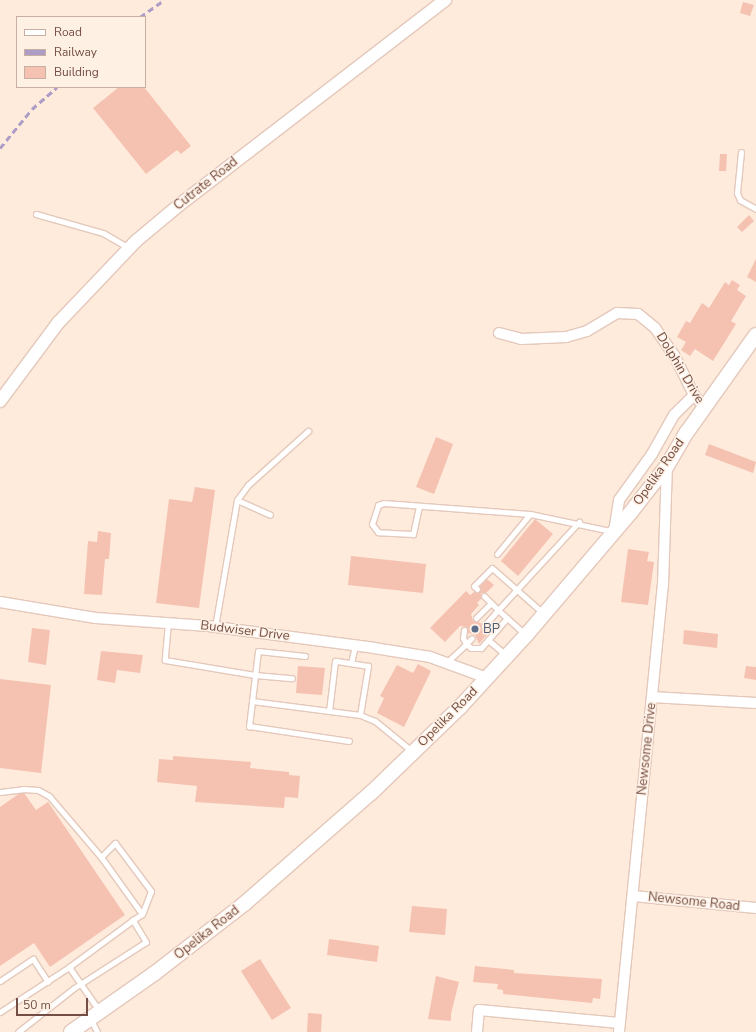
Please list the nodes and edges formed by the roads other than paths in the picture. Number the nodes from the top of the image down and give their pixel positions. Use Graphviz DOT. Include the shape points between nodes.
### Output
graph roads {
  1 [pos="445,0"];
  2 [pos="741,152"];
  3 [pos="756,209"];
  4 [pos="36,214"];
  5 [pos="129,248"];
  6 [pos="499,333"];
  7 [pos="756,335"];
  8 [pos="694,395"];
  9 [pos="0,401"];
  10 [pos="705,408"];
  11 [pos="308,431"];
  12 [pos="667,466"];
  13 [pos="237,500"];
  14 [pos="419,506"];
  15 [pos="530,514"];
  16 [pos="270,515"];
  17 [pos="579,522"];
  18 [pos="614,532"];
  19 [pos="497,554"];
  20 [pos="477,589"];
  21 [pos="517,590"];
  22 [pos="484,596"];
  23 [pos="0,602"];
  24 [pos="491,603"];
  25 [pos="498,610"];
  26 [pos="544,614"];
  27 [pos="476,618"];
  28 [pos="508,618"];
  29 [pos="168,622"];
  30 [pos="484,626"];
  31 [pos="215,627"];
  32 [pos="464,630"];
  33 [pos="526,635"];
  34 [pos="472,638"];
  35 [pos="488,640"];
  36 [pos="466,644"];
  37 [pos="355,645"];
  38 [pos="306,656"];
  39 [pos="507,656"];
  40 [pos="447,662"];
  41 [pos="351,663"];
  42 [pos="255,675"];
  43 [pos="292,678"];
  44 [pos="487,678"];
  45 [pos="652,697"];
  46 [pos="252,701"];
  47 [pos="756,703"];
  48 [pos="329,711"];
  49 [pos="360,714"];
  50 [pos="349,741"];
  51 [pos="413,752"];
  52 [pos="0,792"];
  53 [pos="101,857"];
  54 [pos="633,896"];
  55 [pos="756,908"];
  56 [pos="142,914"];
  57 [pos="133,920"];
  58 [pos="68,967"];
  59 [pos="0,981"];
  60 [pos="48,982"];
  61 [pos="80,986"];
  62 [pos="0,1012"];
  63 [pos="95,1016"];
  64 [pos="619,1027"];
  65 [pos="18,1032"];
  66 [pos="71,1032"];
  67 [pos="97,1032"];
  68 [pos="477,1032"];
  1 -- 5 [label="street, Cutrate Road" via="179,205"];
  2 -- 3 [label="lane" via="737,193 740,200"];
  4 -- 5 [label="lane" via="103,233"];
  5 -- 9 [label="street, Cutrate Road" via="58,323"];
  6 -- 8 [label="street, Dolphin Drive" via="521,339 566,337 587,330 617,313 638,314 655,328 674,355"];
  7 -- 10 [label="main road, Opelika Road"];
  8 -- 10 [label="street, Dolphin Drive"];
  8 -- 18 [label="street" via="674,415 652,454 619,500"];
  10 -- 12 [label="main road, Opelika Road"];
  11 -- 13 [label="lane" via="248,485"];
  12 -- 18 [label="main road, Opelika Road"];
  12 -- 45 [label="street, Newsome Drive" via="663,586"];
  13 -- 16 [label="lane"];
  13 -- 31 [label="lane"];
  14 -- 14 [label="lane" via="384,503 378,505 372,524 378,532 413,534"];
  14 -- 15 [label="lane"];
  15 -- 17 [label="lane"];
  15 -- 19 [label="lane"];
  17 -- 18 [label="lane"];
  17 -- 21 [label="lane"];
  18 -- 26 [label="main road, Opelika Road"];
  20 -- 21 [label="lane" via="474,586 492,568"];
  21 -- 25 [label="lane"];
  21 -- 26 [label="lane"];
  22 -- 24 [label="lane"];
  23 -- 29 [label="street, Budwiser Drive" via="96,618"];
  24 -- 25 [label="lane"];
  24 -- 27 [label="lane"];
  25 -- 28 [label="lane"];
  25 -- 30 [label="lane"];
  26 -- 33 [label="main road, Opelika Road"];
  28 -- 33 [label="lane"];
  28 -- 35 [label="lane"];
  29 -- 31 [label="street, Budwiser Drive"];
  29 -- 42 [label="lane" via="165,660"];
  31 -- 37 [label="street, Budwiser Drive"];
  32 -- 36 [label="lane" via="463,638"];
  33 -- 39 [label="main road, Opelika Road"];
  34 -- 36 [label="lane"];
  35 -- 36 [label="lane" via="481,648 471,648"];
  35 -- 39 [label="lane"];
  36 -- 40 [label="lane"];
  37 -- 40 [label="street, Budwiser Drive"];
  37 -- 41 [label="lane"];
  38 -- 42 [label="lane" via="258,651"];
  39 -- 44 [label="main road, Opelika Road"];
  40 -- 44 [label="street, Budwiser Drive"];
  41 -- 48 [label="lane" via="335,661"];
  41 -- 49 [label="lane" via="368,666"];
  42 -- 43 [label="lane"];
  42 -- 46 [label="lane"];
  44 -- 51 [label="main road, Opelika Road"];
  45 -- 47 [label="street"];
  45 -- 54 [label="street, Newsome Drive"];
  46 -- 48 [label="lane"];
  46 -- 50 [label="lane" via="249,726"];
  48 -- 49 [label="lane"];
  49 -- 51 [label="lane" via="376,721"];
  51 -- 63 [label="main road, Opelika Road" via="371,793 244,904"];
  52 -- 53 [label="lane" via="38,790 49,796"];
  53 -- 56 [label="lane"];
  53 -- 56 [label="lane" via="115,843 151,891"];
  54 -- 55 [label="street, Newsome Road"];
  54 -- 64 [label="street, Newsome Drive"];
  56 -- 57 [label="lane"];
  57 -- 58 [label="lane"];
  57 -- 61 [label="lane" via="146,942"];
  58 -- 60 [label="lane"];
  58 -- 61 [label="lane"];
  59 -- 60 [label="lane" via="33,959"];
  60 -- 62 [label="lane"];
  61 -- 63 [label="lane"];
  61 -- 65 [label="lane"];
  63 -- 66 [label="main road, Opelika Road"];
  63 -- 67 [label="lane"];
  64 -- 68 [label="street" via="479,1010"];
}
